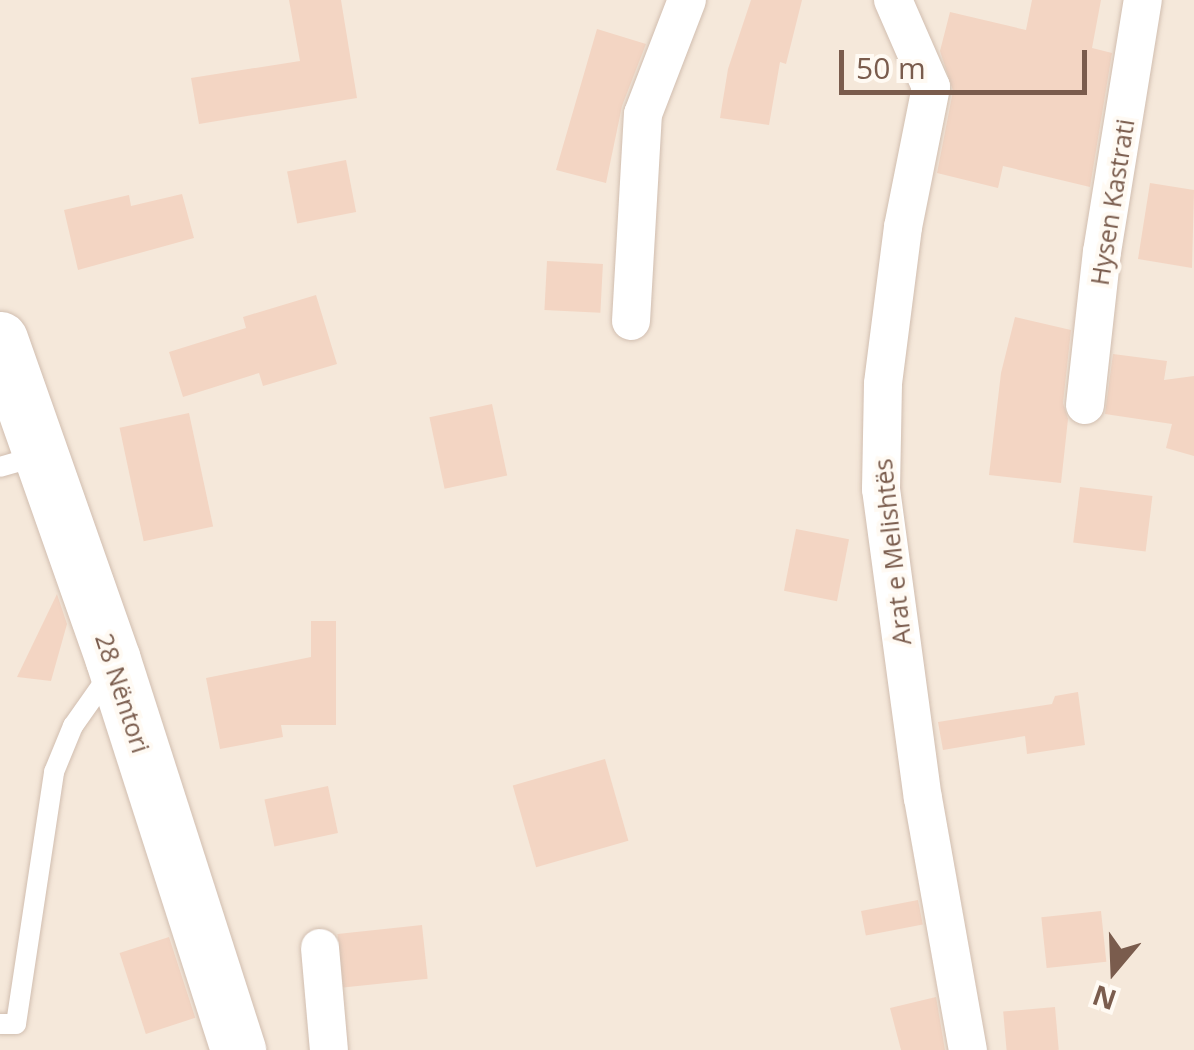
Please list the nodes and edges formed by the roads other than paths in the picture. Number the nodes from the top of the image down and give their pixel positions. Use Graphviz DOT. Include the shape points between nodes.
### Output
graph roads {
  1 [pos="687,0"];
  2 [pos="893,0"];
  3 [pos="1143,0"];
  4 [pos="632,321"];
  5 [pos="0,339"];
  6 [pos="1085,405"];
  7 [pos="20,461"];
  8 [pos="113,660"];
  9 [pos="320,948"];
  10 [pos="0,1024"];
  11 [pos="238,1050"];
  12 [pos="329,1050"];
  13 [pos="968,1050"];
  1 -- 4 [label="street" via="643,114"];
  2 -- 13 [label="street, Arat e Melishtës" via="931,87 903,227 883,384 881,489 923,798"];
  3 -- 6 [label="street, Hysen Kastrati"];
  5 -- 7 [label="main road, 28 Nëntori"];
  7 -- 8 [label="main road, 28 Nëntori"];
  8 -- 10 [label="lane" via="54,772 16,1024"];
  8 -- 11 [label="main road, 28 Nëntori"];
  9 -- 12 [label="street"];
}
